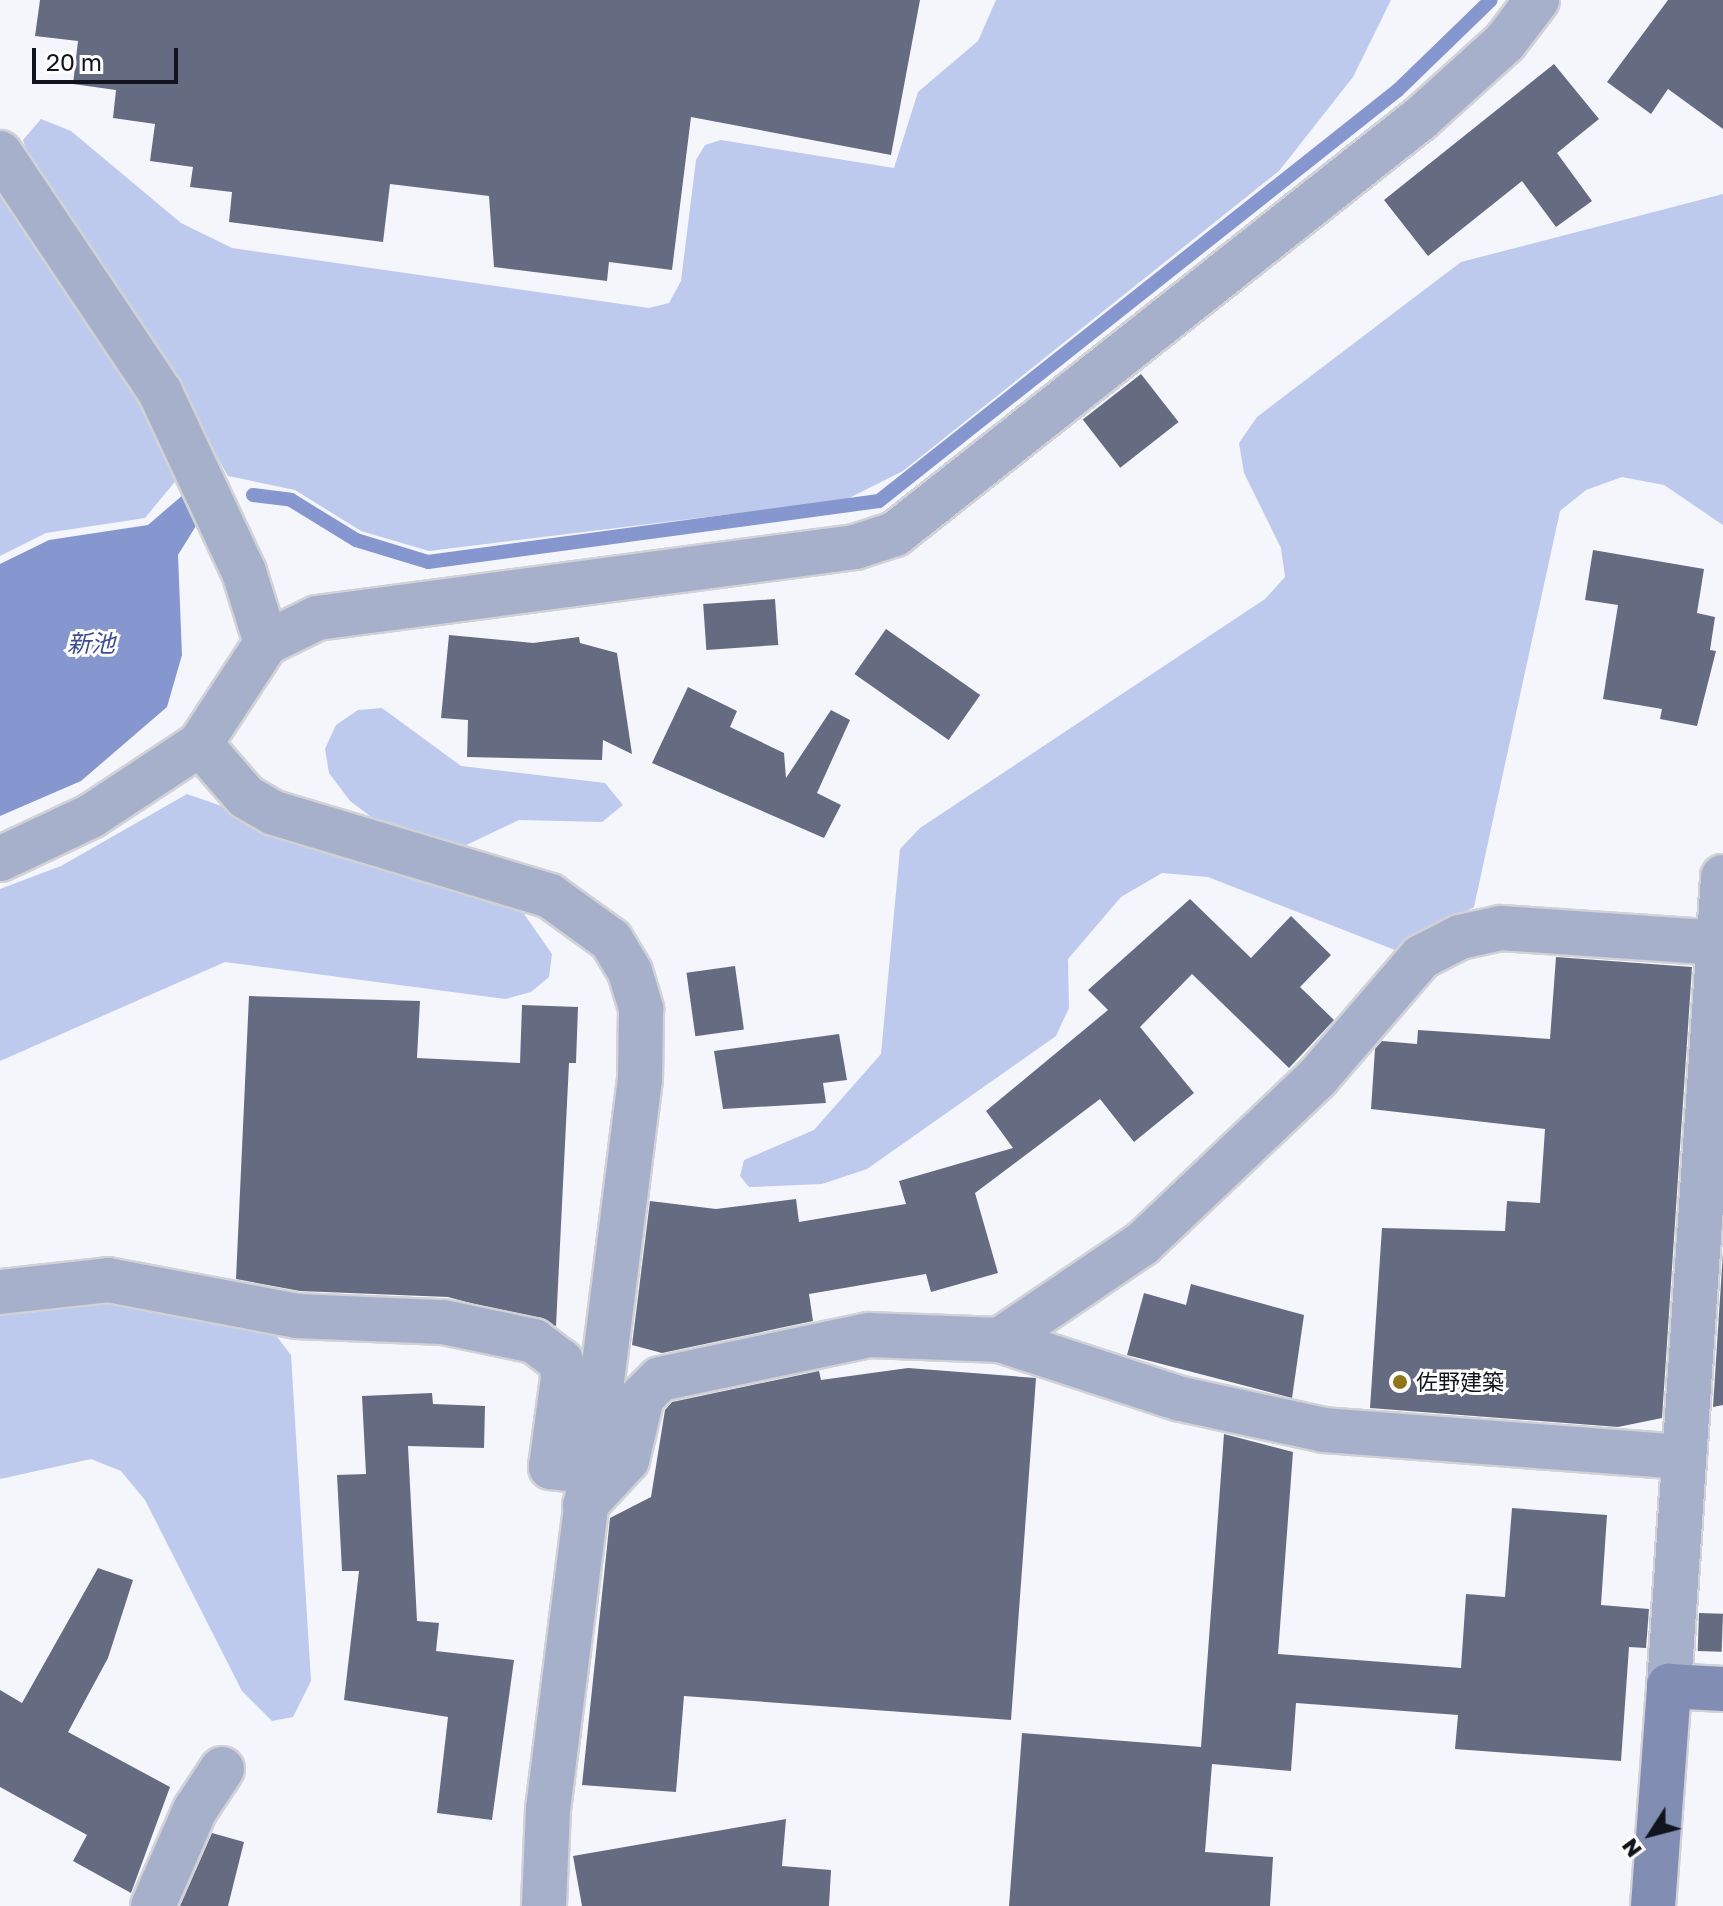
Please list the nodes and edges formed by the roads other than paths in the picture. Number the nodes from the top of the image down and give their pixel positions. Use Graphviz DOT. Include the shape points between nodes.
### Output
graph roads {
  1 [pos="1537,0"];
  2 [pos="0,153"];
  3 [pos="266,643"];
  4 [pos="200,744"];
  5 [pos="0,859"];
  6 [pos="1723,877"];
  7 [pos="1721,943"];
  8 [pos="0,1292"];
  9 [pos="1000,1340"];
  10 [pos="1684,1457"];
  11 [pos="588,1489"];
  12 [pos="1669,1686"];
  13 [pos="1723,1689"];
  14 [pos="222,1769"];
  15 [pos="153,1906"];
  16 [pos="544,1906"];
  17 [pos="1653,1906"];
  1 -- 3 [label="street" via="1505,42 1421,118 895,534 855,547 372,606 317,618"];
  2 -- 3 [label="street" via="160,392 244,572"];
  3 -- 4 [label="street"];
  4 -- 5 [label="street" via="91,816"];
  4 -- 11 [label="street" via="246,797 274,813 550,896 611,940 630,972 641,1009 640,1079"];
  6 -- 7 [label="street"];
  7 -- 9 [label="street" via="1501,928 1460,937 1421,957 1317,1078 1142,1244"];
  7 -- 10 [label="street"];
  8 -- 11 [label="street" via="108,1280 297,1316 443,1322 534,1341 561,1361 551,1467"];
  9 -- 10 [label="street" via="1181,1399 1324,1430"];
  9 -- 11 [label="street" via="869,1335 686,1369 642,1397 627,1460"];
  10 -- 12 [label="street"];
  11 -- 16 [label="street" via="548,1809"];
  12 -- 13 [label="street"];
  12 -- 17 [label="street"];
  14 -- 15 [label="street"];
}
